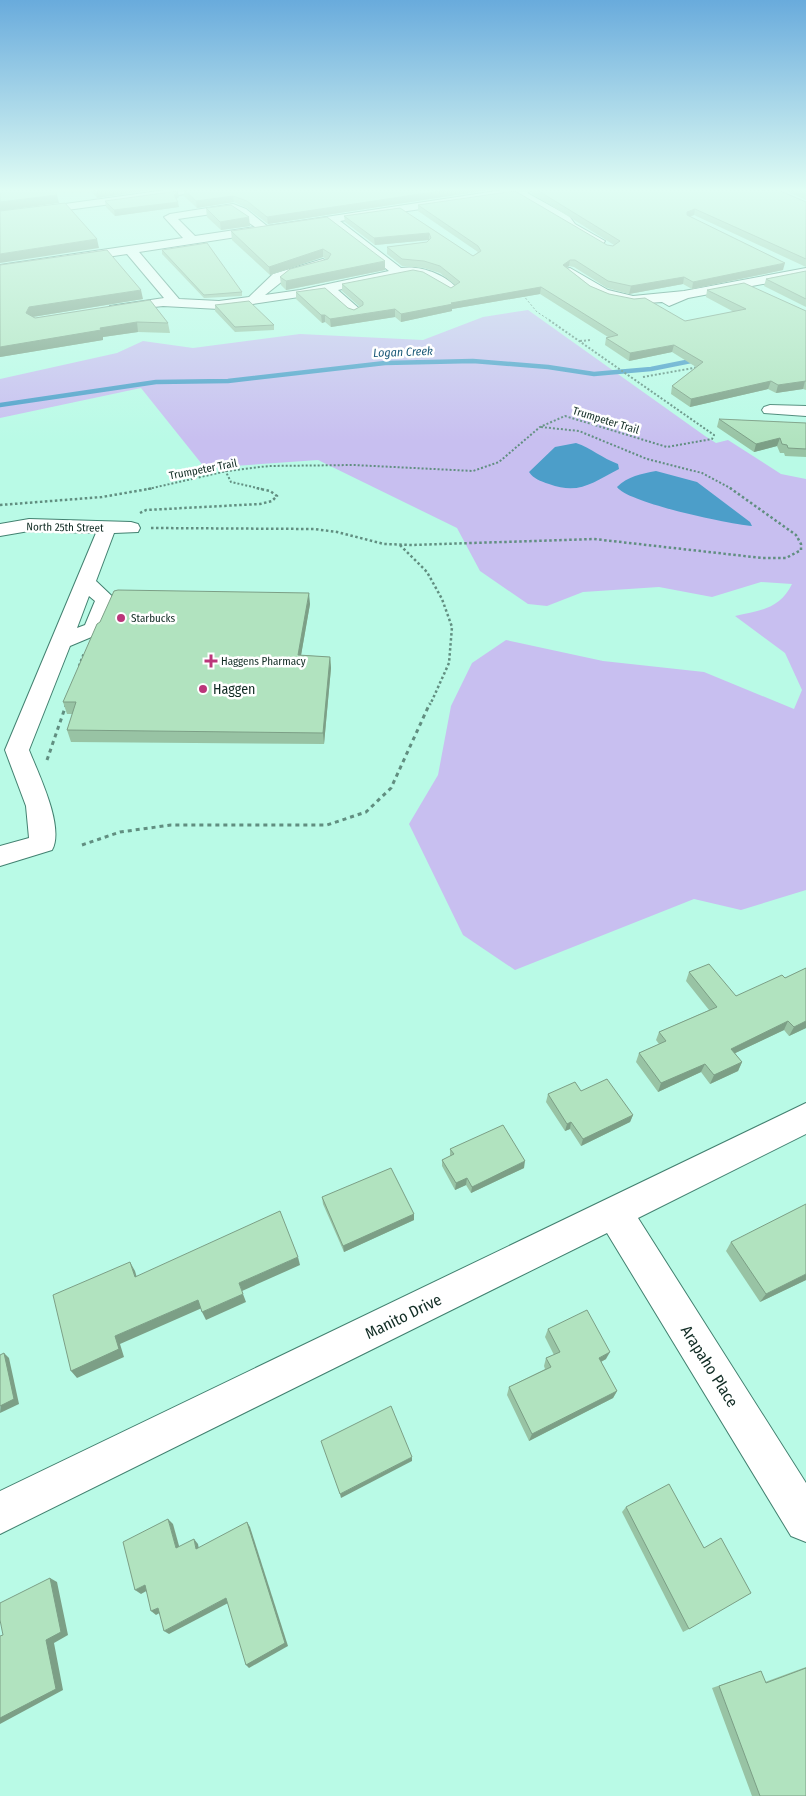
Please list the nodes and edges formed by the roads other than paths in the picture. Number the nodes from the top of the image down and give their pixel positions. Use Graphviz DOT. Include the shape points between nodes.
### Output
graph roads {
  1 [pos="151,274"];
  2 [pos="283,274"];
  3 [pos="339,274"];
  4 [pos="387,274"];
  5 [pos="428,274"];
  6 [pos="573,274"];
  7 [pos="796,274"];
  8 [pos="751,283"];
  9 [pos="351,284"];
  10 [pos="329,289"];
  11 [pos="451,290"];
  12 [pos="771,293"];
  13 [pos="684,295"];
  14 [pos="254,300"];
  15 [pos="174,302"];
  16 [pos="668,302"];
  17 [pos="102,311"];
  18 [pos="355,312"];
  19 [pos="770,410"];
  20 [pos="806,411"];
  21 [pos="107,528"];
  22 [pos="131,528"];
  23 [pos="0,530"];
  24 [pos="0,856"];
  25 [pos="806,1118"];
  26 [pos="614,1212"];
  27 [pos="0,1513"];
  28 [pos="806,1521"];
  1 -- 15 [label="street"];
  2 -- 14 [label="street" via="270,281"];
  3 -- 9 [label="street"];
  4 -- 9 [label="street"];
  5 -- 11 [label="street"];
  6 -- 13 [label="street" via="604,294 626,299"];
  7 -- 8 [label="street"];
  8 -- 12 [label="street"];
  8 -- 13 [label="street"];
  9 -- 10 [label="street"];
  10 -- 14 [label="street"];
  10 -- 18 [label="street"];
  13 -- 16 [label="street"];
  14 -- 15 [label="street" via="219,305"];
  15 -- 17 [label="street"];
  19 -- 20 [label="street"];
  21 -- 22 [label="street, North 25th Street"];
  21 -- 23 [label="street, North 25th Street" via="29,525"];
  21 -- 24 [label="street" via="17,750 39,806 43,843"];
  25 -- 26 [label="street, Manito Drive"];
  26 -- 27 [label="street, Manito Drive"];
  26 -- 28 [label="street, Arapaho Place"];
}
